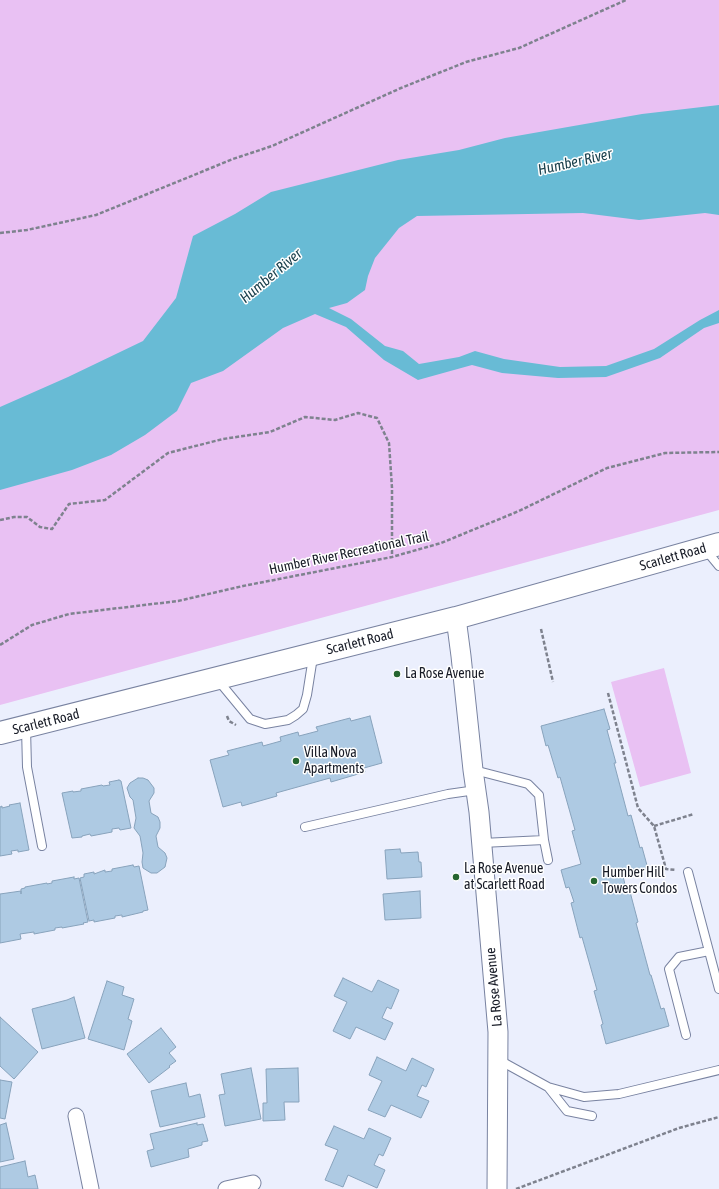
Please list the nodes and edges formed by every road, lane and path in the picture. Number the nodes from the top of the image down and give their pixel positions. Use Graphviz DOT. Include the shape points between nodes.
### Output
graph roads {
  1 [pos="626,0"];
  2 [pos="0,233"];
  3 [pos="719,452"];
  4 [pos="0,520"];
  5 [pos="712,546"];
  6 [pos="392,557"];
  7 [pos="719,566"];
  8 [pos="456,618"];
  9 [pos="541,629"];
  10 [pos="0,646"];
  11 [pos="313,654"];
  12 [pos="217,678"];
  13 [pos="553,682"];
  14 [pos="608,692"];
  15 [pos="26,727"];
  16 [pos="0,733"];
  17 [pos="473,770"];
  18 [pos="476,790"];
  19 [pos="694,814"];
  20 [pos="654,826"];
  21 [pos="305,827"];
  22 [pos="544,840"];
  23 [pos="482,843"];
  24 [pos="42,846"];
  25 [pos="548,860"];
  26 [pos="688,872"];
  27 [pos="709,951"];
  28 [pos="719,989"];
  29 [pos="686,1035"];
  30 [pos="498,1060"];
  31 [pos="719,1070"];
  32 [pos="548,1087"];
  33 [pos="76,1116"];
  34 [pos="592,1116"];
  35 [pos="719,1117"];
  36 [pos="253,1183"];
  37 [pos="91,1189"];
  38 [pos="226,1189"];
  39 [pos="497,1189"];
  40 [pos="516,1189"];
  1 -- 2 [label="path" via="519,48 466,62 272,146 233,159 96,215 27,230"];
  3 -- 6 [label="path, Humber River Recreational Trail" via="665,453 607,468 519,511 441,543"];
  4 -- 6 [label="path" via="27,517 40,527 52,529 69,504 105,500 168,453 223,439 270,432 305,417 335,420 358,413 376,418 389,443"];
  5 -- 7 [label="lane"];
  5 -- 8 [label="main road, Scarlett Road"];
  6 -- 10 [label="path, Humber River Recreational Trail" via="178,601 69,614 32,625"];
  8 -- 11 [label="main road, Scarlett Road"];
  8 -- 17 [label="street, La Rose Avenue"];
  9 -- 13 [label="path"];
  11 -- 12 [label="main road, Scarlett Road"];
  11 -- 12 [label="lane" via="303,709 288,720 265,724 250,719"];
  12 -- 15 [label="main road, Scarlett Road"];
  14 -- 20 [label="path" via="638,808"];
  15 -- 16 [label="main road, Scarlett Road"];
  15 -- 24 [label="lane" via="26,767"];
  17 -- 18 [label="street, La Rose Avenue"];
  17 -- 22 [label="lane" via="528,784 539,795"];
  18 -- 21 [label="lane" via="448,794"];
  18 -- 23 [label="street, La Rose Avenue"];
  19 -- 20 [label="path"];
  20 -- 26 [label="path" via="666,869"];
  22 -- 23 [label="lane"];
  22 -- 25 [label="lane"];
  23 -- 30 [label="street, La Rose Avenue" via="498,1032"];
  26 -- 27 [label="lane"];
  27 -- 28 [label="lane"];
  27 -- 29 [label="lane" via="678,957 669,969"];
  30 -- 32 [label="lane"];
  30 -- 39 [label="street, La Rose Avenue"];
  31 -- 32 [label="lane" via="620,1094 584,1097"];
  32 -- 34 [label="lane" via="567,1112"];
  33 -- 37 [label="street"];
  35 -- 40 [label="path" via="679,1128"];
  36 -- 38 [label="street"];
}
